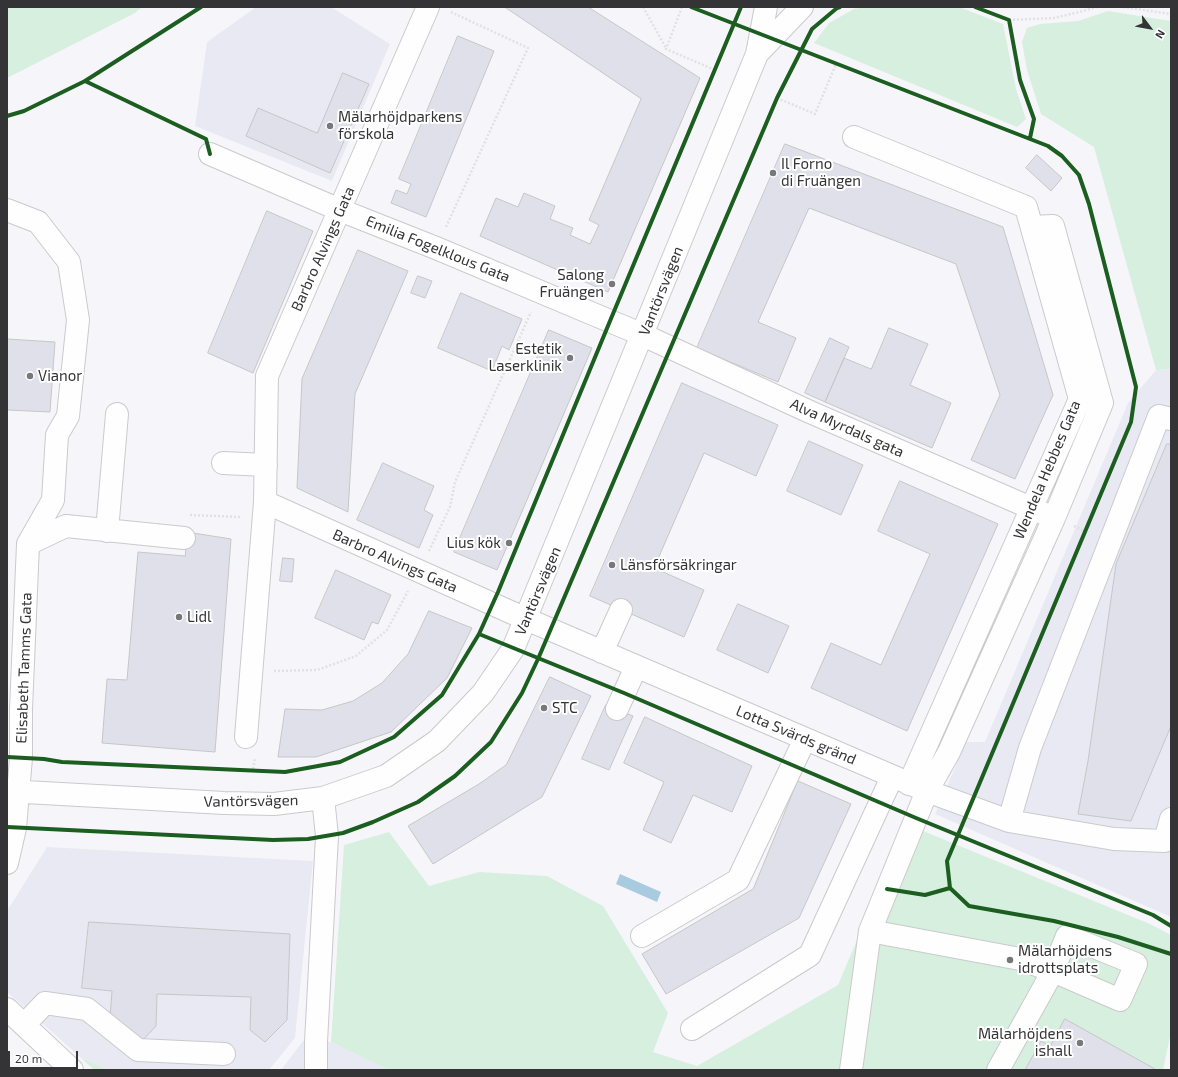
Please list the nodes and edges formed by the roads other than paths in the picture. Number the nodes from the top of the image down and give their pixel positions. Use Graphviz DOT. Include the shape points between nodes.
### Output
graph roads {
  1 [pos="766,7"];
  2 [pos="802,7"];
  3 [pos="437,8"];
  4 [pos="757,54"];
  5 [pos="854,137"];
  6 [pos="210,154"];
  7 [pos="7,210"];
  8 [pos="340,210"];
  9 [pos="1032,227"];
  10 [pos="643,335"];
  11 [pos="117,414"];
  12 [pos="1171,419"];
  13 [pos="223,463"];
  14 [pos="266,465"];
  15 [pos="265,502"];
  16 [pos="1032,508"];
  17 [pos="1054,518"];
  18 [pos="108,531"];
  19 [pos="184,538"];
  20 [pos="28,544"];
  21 [pos="621,610"];
  22 [pos="526,619"];
  23 [pos="602,652"];
  24 [pos="636,667"];
  25 [pos="14,708"];
  26 [pos="617,709"];
  27 [pos="246,737"];
  28 [pos="805,739"];
  29 [pos="910,784"];
  30 [pos="12,792"];
  31 [pos="323,798"];
  32 [pos="1171,819"];
  33 [pos="1009,821"];
  34 [pos="7,863"];
  35 [pos="870,931"];
  36 [pos="642,936"];
  37 [pos="7,1009"];
  38 [pos="24,1025"];
  39 [pos="692,1029"];
  40 [pos="224,1054"];
  41 [pos="72,1070"];
  42 [pos="316,1070"];
  43 [pos="851,1070"];
  44 [pos="998,1070"];
  1 -- 4 [label="street, Vantörsvägen"];
  2 -- 4 [label="street, Vantörsvägen"];
  3 -- 8 [label="street, Barbro Alvings Gata"];
  4 -- 10 [label="street, Vantörsvägen"];
  5 -- 9 [label="street, Wendela Hebbes Gata" via="1026,208"];
  6 -- 8 [label="street, Emilia Fogelklous Gata"];
  7 -- 20 [label="street" via="38,222 69,262 78,320 68,416 57,435 54,500"];
  8 -- 10 [label="street, Emilia Fogelklous Gata"];
  8 -- 14 [label="street, Barbro Alvings Gata" via="267,376"];
  9 -- 16 [label="street, Wendela Hebbes Gata" via="1080,399"];
  9 -- 17 [label="street, Wendela Hebbes Gata" via="1053,226 1102,403"];
  10 -- 16 [label="street, Alva Myrdals gata" via="813,405"];
  10 -- 22 [label="street, Vantörsvägen"];
  11 -- 18 [label="street"];
  12 -- 33 [label="street" via="1159,416 1030,748"];
  13 -- 14 [label="street"];
  14 -- 15 [label="street, Barbro Alvings Gata"];
  15 -- 22 [label="street, Barbro Alvings Gata"];
  15 -- 27 [label="street, Barbro Alvings Gata"];
  16 -- 17 [label="street, Alva Myrdals gata"];
  16 -- 29 [label="street, Wendela Hebbes Gata"];
  17 -- 29 [label="street, Wendela Hebbes Gata" via="949,752"];
  18 -- 19 [label="street"];
  18 -- 20 [label="street" via="66,526"];
  20 -- 25 [label="street, Elisabeth Tamms Gata"];
  21 -- 23 [label="street"];
  22 -- 23 [label="street, Lotta Svärds gränd"];
  22 -- 31 [label="street, Vantörsvägen" via="513,649 483,693 437,741 386,776"];
  23 -- 24 [label="street, Lotta Svärds gränd"];
  24 -- 26 [label="street"];
  24 -- 28 [label="street, Lotta Svärds gränd"];
  25 -- 30 [label="street, Elisabeth Tamms Gata" via="21,758"];
  28 -- 29 [label="street, Lotta Svärds gränd"];
  28 -- 36 [label="street" via="738,880"];
  29 -- 33 [label="street, Lotta Svärds gränd"];
  29 -- 35 [label="street"];
  29 -- 39 [label="street" via="810,955"];
  30 -- 31 [label="street, Vantörsvägen" via="274,804"];
  30 -- 34 [label="street, Elisabeth Tamms Gata" via="15,828"];
  31 -- 42 [label="street" via="327,836"];
  32 -- 33 [label="street, Lotta Svärds gränd" via="1165,841 1114,839"];
  35 -- 43 [label="street"];
  35 -- 44 [label="street" via="1020,959 1053,971"];
  37 -- 38 [label="street"];
  38 -- 40 [label="street" via="45,1004 87,1009 138,1050"];
  38 -- 41 [label="street"];
}
